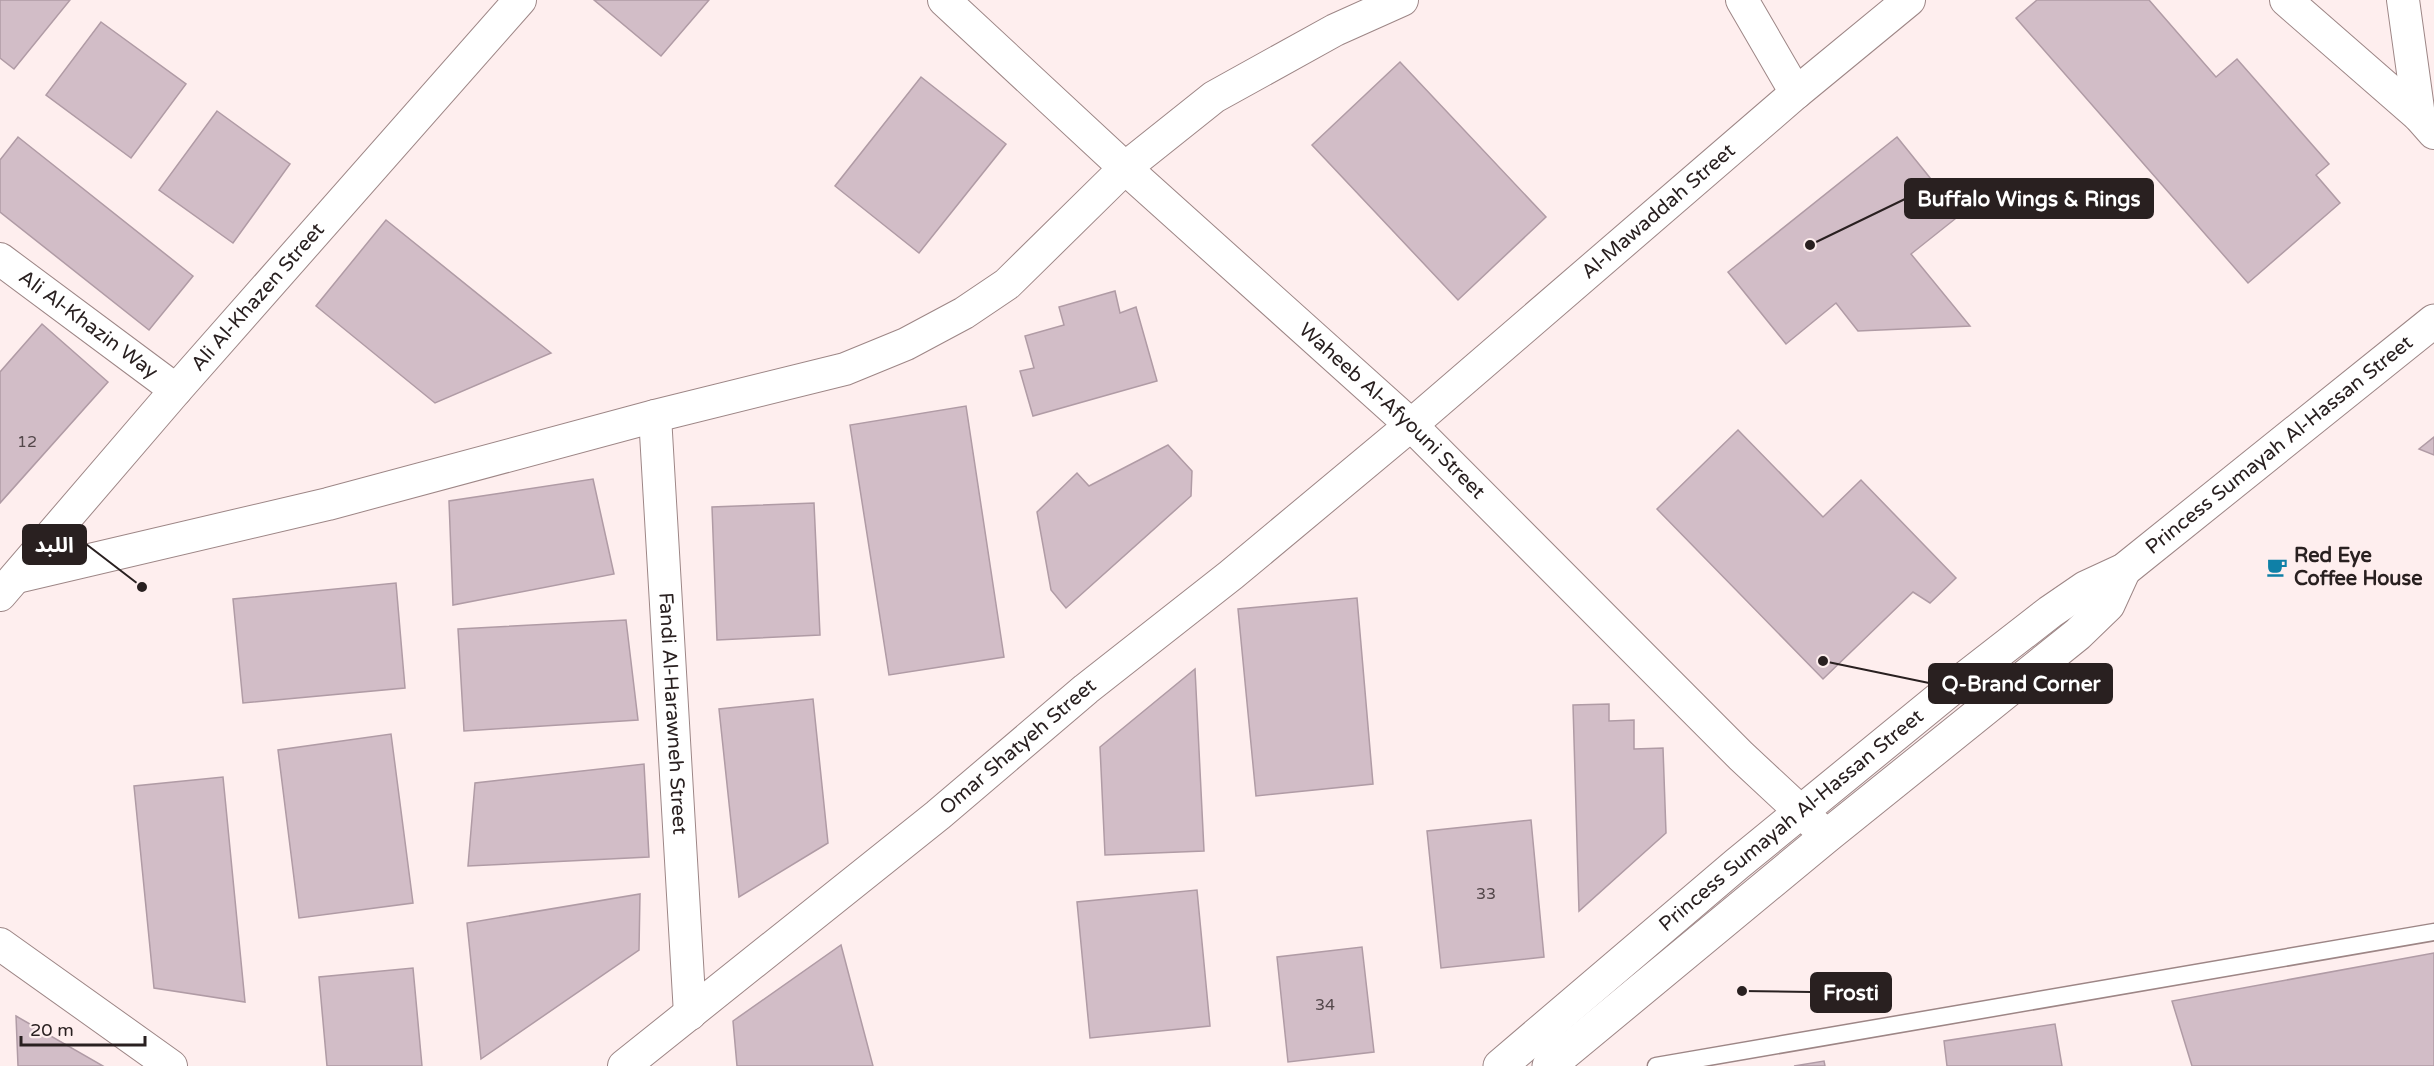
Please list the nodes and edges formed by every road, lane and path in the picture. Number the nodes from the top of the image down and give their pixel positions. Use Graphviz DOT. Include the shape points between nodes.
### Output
graph roads {
  1 [pos="520,0"];
  2 [pos="944,0"];
  3 [pos="1402,0"];
  4 [pos="1742,0"];
  5 [pos="1909,0"];
  6 [pos="2286,0"];
  7 [pos="2403,0"];
  8 [pos="1796,93"];
  9 [pos="2426,124"];
  10 [pos="1125,168"];
  11 [pos="0,259"];
  12 [pos="2434,321"];
  13 [pos="176,390"];
  14 [pos="655,416"];
  15 [pos="1411,425"];
  16 [pos="2124,570"];
  17 [pos="8,586"];
  18 [pos="1802,811"];
  19 [pos="1827,836"];
  20 [pos="2434,932"];
  21 [pos="0,944"];
  22 [pos="690,1014"];
  23 [pos="171,1066"];
  24 [pos="624,1066"];
  25 [pos="1500,1066"];
  26 [pos="1549,1066"];
  27 [pos="1656,1066"];
  1 -- 13 [label="street, Ali Al-Khazen Street"];
  2 -- 10 [label="street, Waheeb Al-Afyouni Street"];
  3 -- 10 [label="street" via="1335,30 1214,98"];
  4 -- 8 [label="street"];
  5 -- 8 [label="street, Al-Mawaddah Street"];
  6 -- 9 [label="street"];
  7 -- 9 [label="street"];
  8 -- 15 [label="street, Al-Mawaddah Street"];
  10 -- 14 [label="street" via="1007,284 906,344 844,369"];
  10 -- 15 [label="street, Waheeb Al-Afyouni Street"];
  11 -- 13 [label="street, Ali Al-Khazin Way"];
  12 -- 16 [label="street, Princess Sumayah Al-Hassan Street"];
  13 -- 17 [label="street, Ali Al-Khazen Street"];
  14 -- 17 [label="street"];
  14 -- 22 [label="street, Fandi Al-Harawneh Street"];
  15 -- 18 [label="street, Waheeb Al-Afyouni Street" via="1741,756"];
  15 -- 22 [label="street, Omar Shatyeh Street"];
  16 -- 18 [label="street, Princess Sumayah Al-Hassan Street" via="2085,588 2050,612"];
  16 -- 19 [label="street, Princess Sumayah Al-Hassan Street" via="2108,605 2093,621"];
  18 -- 19 [label="street, Waheeb Al-Afyouni Street"];
  18 -- 25 [label="street, Princess Sumayah Al-Hassan Street"];
  19 -- 26 [label="street, Princess Sumayah Al-Hassan Street"];
  20 -- 27 [label="lane"];
  21 -- 23 [label="street"];
  22 -- 24 [label="street, Omar Shatyeh Street"];
}
